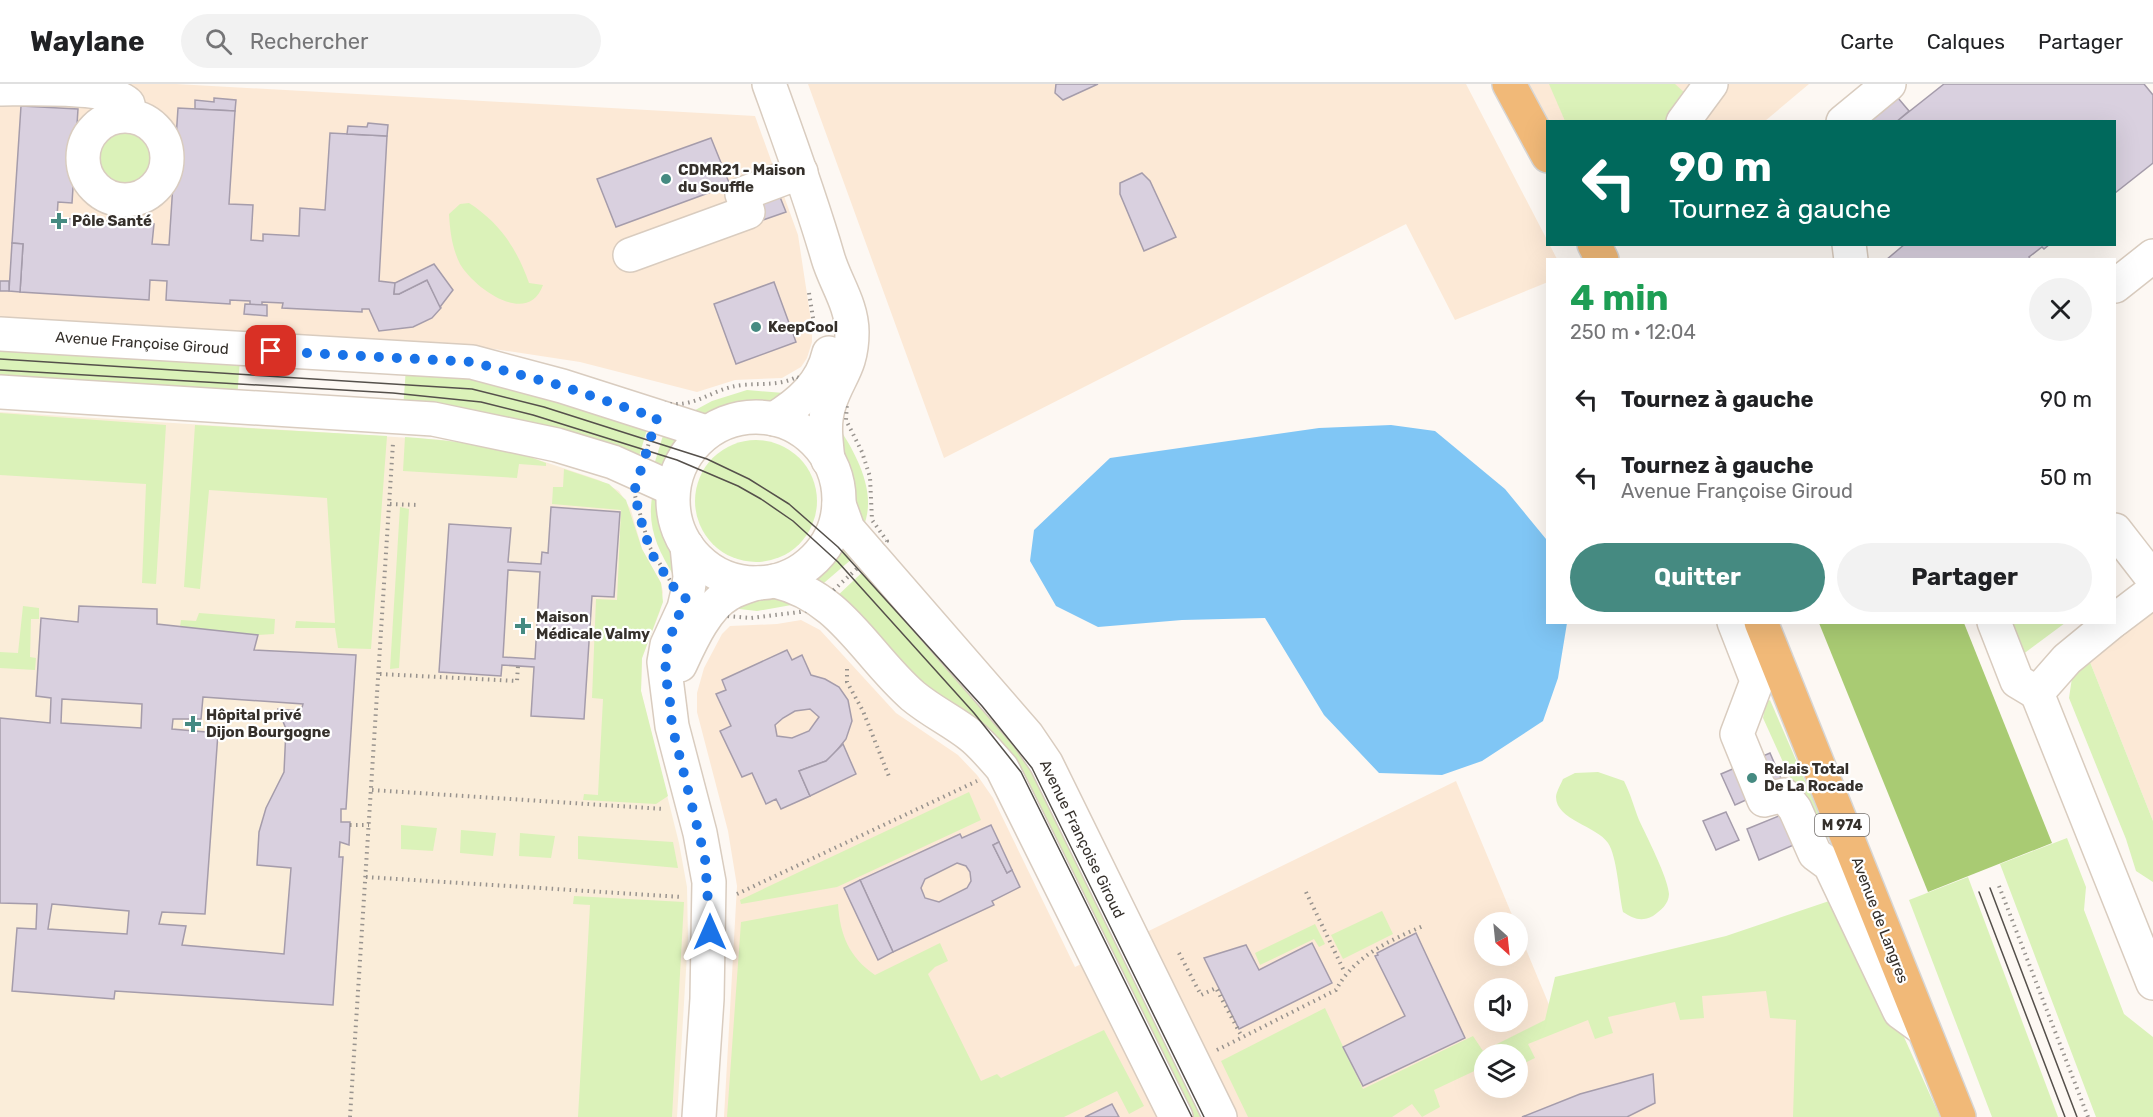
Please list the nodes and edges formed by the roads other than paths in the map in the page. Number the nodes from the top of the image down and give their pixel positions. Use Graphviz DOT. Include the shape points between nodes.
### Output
graph roads {
  1 [pos="769,84"];
  2 [pos="1509,84"];
  3 [pos="1517,84"];
  4 [pos="1711,84"];
  5 [pos="1889,84"];
  6 [pos="0,89"];
  7 [pos="130,116"];
  8 [pos="1684,120"];
  9 [pos="1845,120"];
  10 [pos="1546,152"];
  11 [pos="801,172"];
  12 [pos="630,255"];
  13 [pos="2153,256"];
  14 [pos="2116,285"];
  15 [pos="0,334"];
  16 [pos="824,390"];
  17 [pos="0,392"];
  18 [pos="774,419"];
  19 [pos="706,432"];
  20 [pos="828,460"];
  21 [pos="673,489"];
  22 [pos="839,504"];
  23 [pos="2116,531"];
  24 [pos="687,546"];
  25 [pos="2153,579"];
  26 [pos="766,582"];
  27 [pos="2153,591"];
  28 [pos="699,604"];
  29 [pos="2116,620"];
  30 [pos="1735,624"];
  31 [pos="1762,624"];
  32 [pos="1995,624"];
  33 [pos="2111,624"];
  34 [pos="2037,693"];
  35 [pos="2153,983"];
  36 [pos="1922,1028"];
  37 [pos="699,1117"];
  38 [pos="1176,1117"];
  39 [pos="1220,1117"];
  40 [pos="1959,1117"];
  1 -- 11 [label="street"];
  2 -- 10 [label="main road"];
  3 -- 10 [label="main road"];
  4 -- 8 [label="street"];
  5 -- 9 [label="street"];
  6 -- 7 [label="street" via="56,88 115,95 128,104"];
  11 -- 12 [label="street" via="742,194 748,212"];
  11 -- 16 [label="street" via="852,328 848,363"];
  13 -- 14 [label="street"];
  15 -- 19 [label="street, Avenue Françoise Giroud" via="472,362"];
  16 -- 18 [label="street" via="802,399"];
  16 -- 20 [label="street"];
  17 -- 21 [label="street" via="433,418 557,445 613,462"];
  18 -- 19 [label="street, Avenue Françoise Giroud" via="746,418"];
  18 -- 20 [label="street, Avenue Françoise Giroud" via="802,431 822,448"];
  19 -- 21 [label="street" via="679,467"];
  20 -- 22 [label="street, Avenue Françoise Giroud" via="834,470"];
  21 -- 24 [label="street" via="674,515"];
  22 -- 26 [label="street, Avenue Françoise Giroud" via="838,520 829,542 815,560 796,574"];
  22 -- 39 [label="street, Avenue Françoise Giroud" via="848,529 1027,735 1046,763"];
  23 -- 25 [label="street"];
  24 -- 26 [label="street" via="697,560 718,575 744,583"];
  24 -- 28 [label="street" via="690,577"];
  26 -- 28 [label="street, Avenue Françoise Giroud"];
  26 -- 38 [label="street" via="793,586 895,680 972,737 1002,768"];
  27 -- 29 [label="street"];
  28 -- 37 [label="street" via="666,653 665,677 672,726 709,882"];
  30 -- 36 [label="street" via="1757,681 1737,734 1764,800 1784,795 1795,809 1815,854 1830,865 1900,1012"];
  31 -- 36 [label="main road, Avenue de Langres / M 974"];
  32 -- 34 [label="street" via="2017,681"];
  33 -- 34 [label="street" via="2067,658"];
  34 -- 35 [label="street"];
  36 -- 40 [label="main road, Avenue de Langres / M 974"];
}
